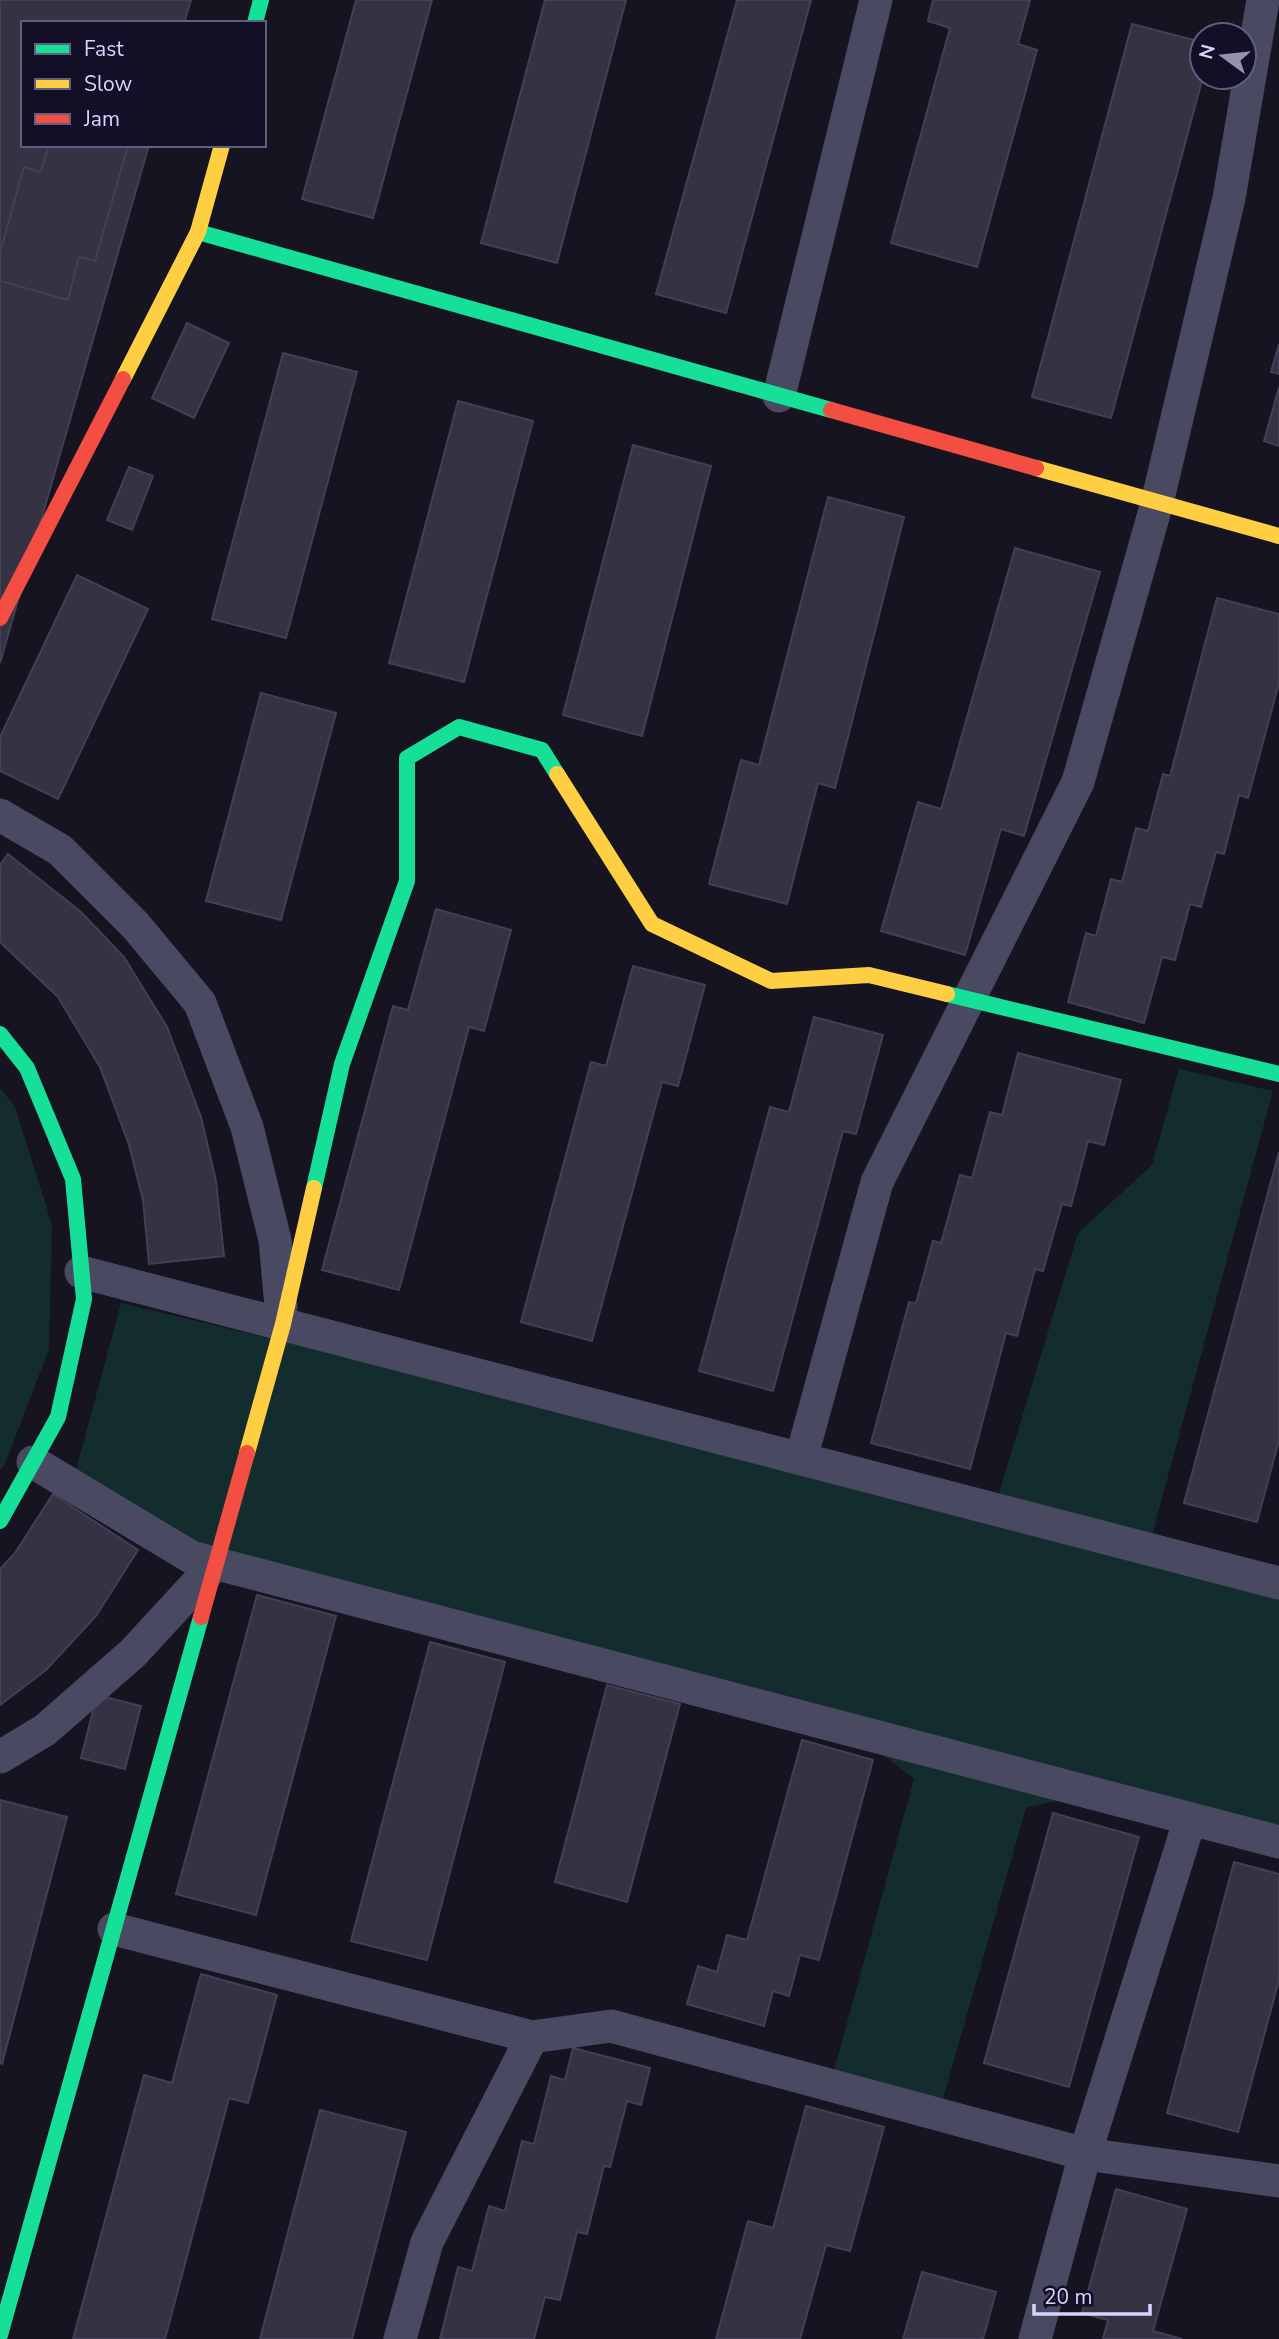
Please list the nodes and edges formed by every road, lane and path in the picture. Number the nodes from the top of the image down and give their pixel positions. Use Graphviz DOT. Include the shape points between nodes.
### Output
graph roads {
  1 [pos="261,0"];
  2 [pos="876,0"];
  3 [pos="1263,0"];
  4 [pos="256,21"];
  5 [pos="221,147"];
  6 [pos="198,232"];
  7 [pos="779,396"];
  8 [pos="1157,503"];
  9 [pos="1279,536"];
  10 [pos="0,618"];
  11 [pos="0,815"];
  12 [pos="968,1000"];
  13 [pos="0,1034"];
  14 [pos="1279,1074"];
  15 [pos="81,1272"];
  16 [pos="282,1324"];
  17 [pos="801,1459"];
  18 [pos="33,1462"];
  19 [pos="0,1521"];
  20 [pos="216,1563"];
  21 [pos="1279,1583"];
  22 [pos="0,1757"];
  23 [pos="1190,1819"];
  24 [pos="1279,1843"];
  25 [pos="114,1929"];
  26 [pos="532,2037"];
  27 [pos="1085,2154"];
  28 [pos="1279,2181"];
  29 [pos="0,2335"];
  30 [pos="400,2339"];
  31 [pos="1035,2339"];
  1 -- 4 [label="street"];
  2 -- 7 [label="street"];
  3 -- 8 [label="street" via="1229,198"];
  5 -- 6 [label="street"];
  6 -- 7 [label="street"];
  6 -- 10 [label="street"];
  7 -- 8 [label="street"];
  8 -- 9 [label="street"];
  8 -- 12 [label="street" via="1078,782"];
  11 -- 16 [label="street" via="60,850 136,926 200,1003 247,1127 275,1240"];
  12 -- 14 [label="street"];
  12 -- 16 [label="street" via="869,975 771,981 652,924 542,750 459,727 407,758 407,881 342,1064"];
  12 -- 17 [label="street" via="877,1182"];
  13 -- 15 [label="street" via="27,1068 73,1180"];
  15 -- 16 [label="street"];
  15 -- 18 [label="street" via="84,1300 58,1418"];
  16 -- 17 [label="street"];
  16 -- 20 [label="street"];
  17 -- 21 [label="street"];
  18 -- 19 [label="street"];
  18 -- 20 [label="street" via="191,1557"];
  20 -- 22 [label="street" via="133,1653 46,1730"];
  20 -- 23 [label="street"];
  20 -- 25 [label="street"];
  23 -- 24 [label="street"];
  23 -- 27 [label="street"];
  25 -- 26 [label="street"];
  25 -- 29 [label="street"];
  26 -- 27 [label="street" via="611,2026"];
  26 -- 30 [label="street" via="427,2242"];
  27 -- 28 [label="street"];
  27 -- 31 [label="street"];
}
